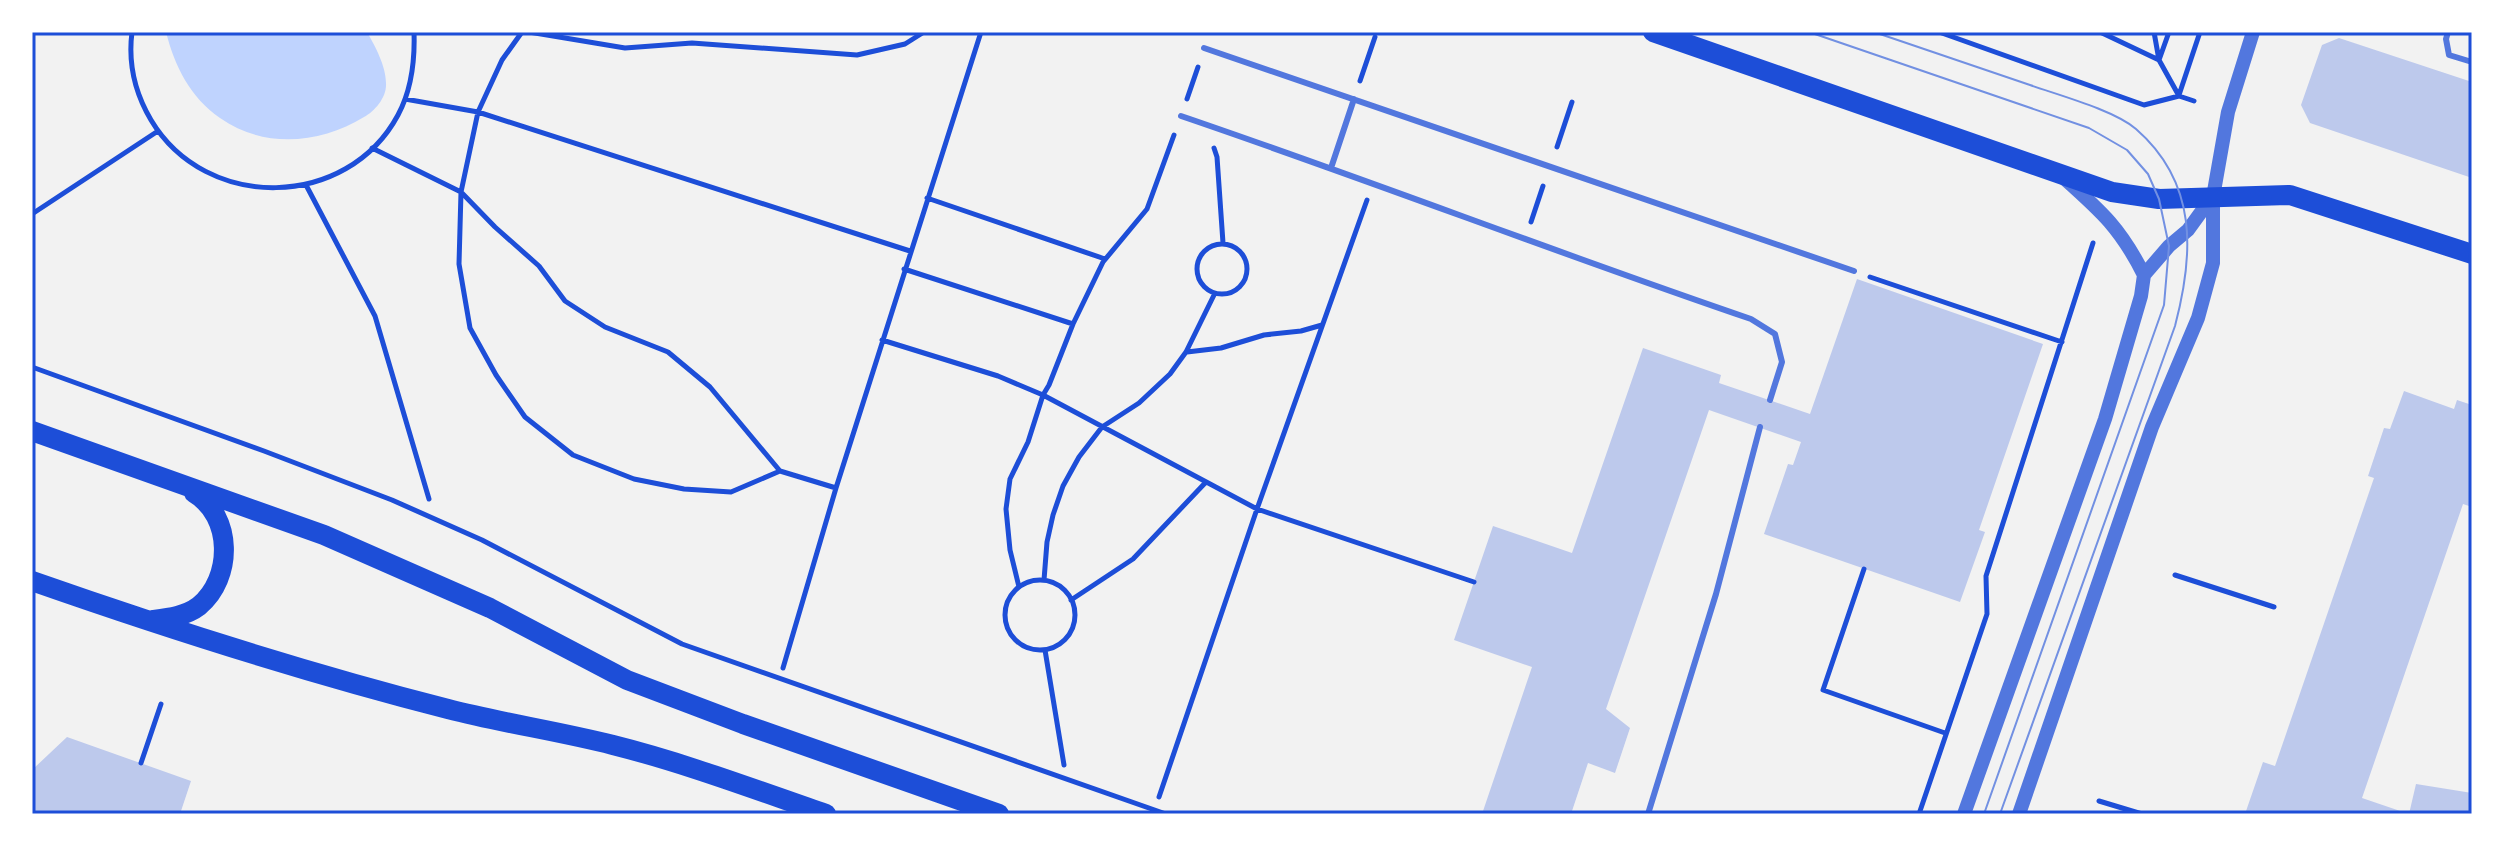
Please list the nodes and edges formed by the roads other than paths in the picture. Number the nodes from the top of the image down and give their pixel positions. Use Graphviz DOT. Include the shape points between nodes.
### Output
graph roads {
  1 [pos="1653,32"];
  2 [pos="2253,32"];
  3 [pos="2448,32"];
  4 [pos="1204,48"];
  5 [pos="2472,62"];
  6 [pos="1354,99"];
  7 [pos="1181,116"];
  8 [pos="1331,168"];
  9 [pos="2059,173"];
  10 [pos="2213,197"];
  11 [pos="2472,254"];
  12 [pos="1854,271"];
  13 [pos="2144,275"];
  14 [pos="1770,400"];
  15 [pos="1760,427"];
  16 [pos="32,431"];
  17 [pos="181,485"];
  18 [pos="32,581"];
  19 [pos="145,621"];
  20 [pos="826,814"];
  21 [pos="999,814"];
  22 [pos="1648,814"];
  23 [pos="1964,814"];
  24 [pos="2019,814"];
  1 -- 9 [label="main road"];
  2 -- 10 [label="street" via="2228,112"];
  3 -- 5 [label="lane" via="2449,55"];
  4 -- 6 [label="lane"];
  6 -- 8 [label="lane"];
  6 -- 12 [label="lane"];
  7 -- 8 [label="lane"];
  8 -- 14 [label="lane" via="1751,319 1775,334 1782,362"];
  9 -- 10 [label="main road" via="2112,192 2159,199"];
  9 -- 13 [label="street" via="2104,213"];
  10 -- 11 [label="main road" via="2290,195"];
  10 -- 13 [label="street"];
  10 -- 24 [label="street" via="2213,263 2198,318 2152,427"];
  13 -- 23 [label="street" via="2105,419"];
  15 -- 22 [label="lane" via="1716,594"];
  16 -- 17 [label="main road"];
  17 -- 19 [label="main road" via="212,508 222,532 222,567 200,605 179,616"];
  17 -- 21 [label="main road" via="380,559 490,608 627,680"];
  18 -- 19 [label="main road"];
  19 -- 20 [label="main road" via="450,710 614,745"];
}
